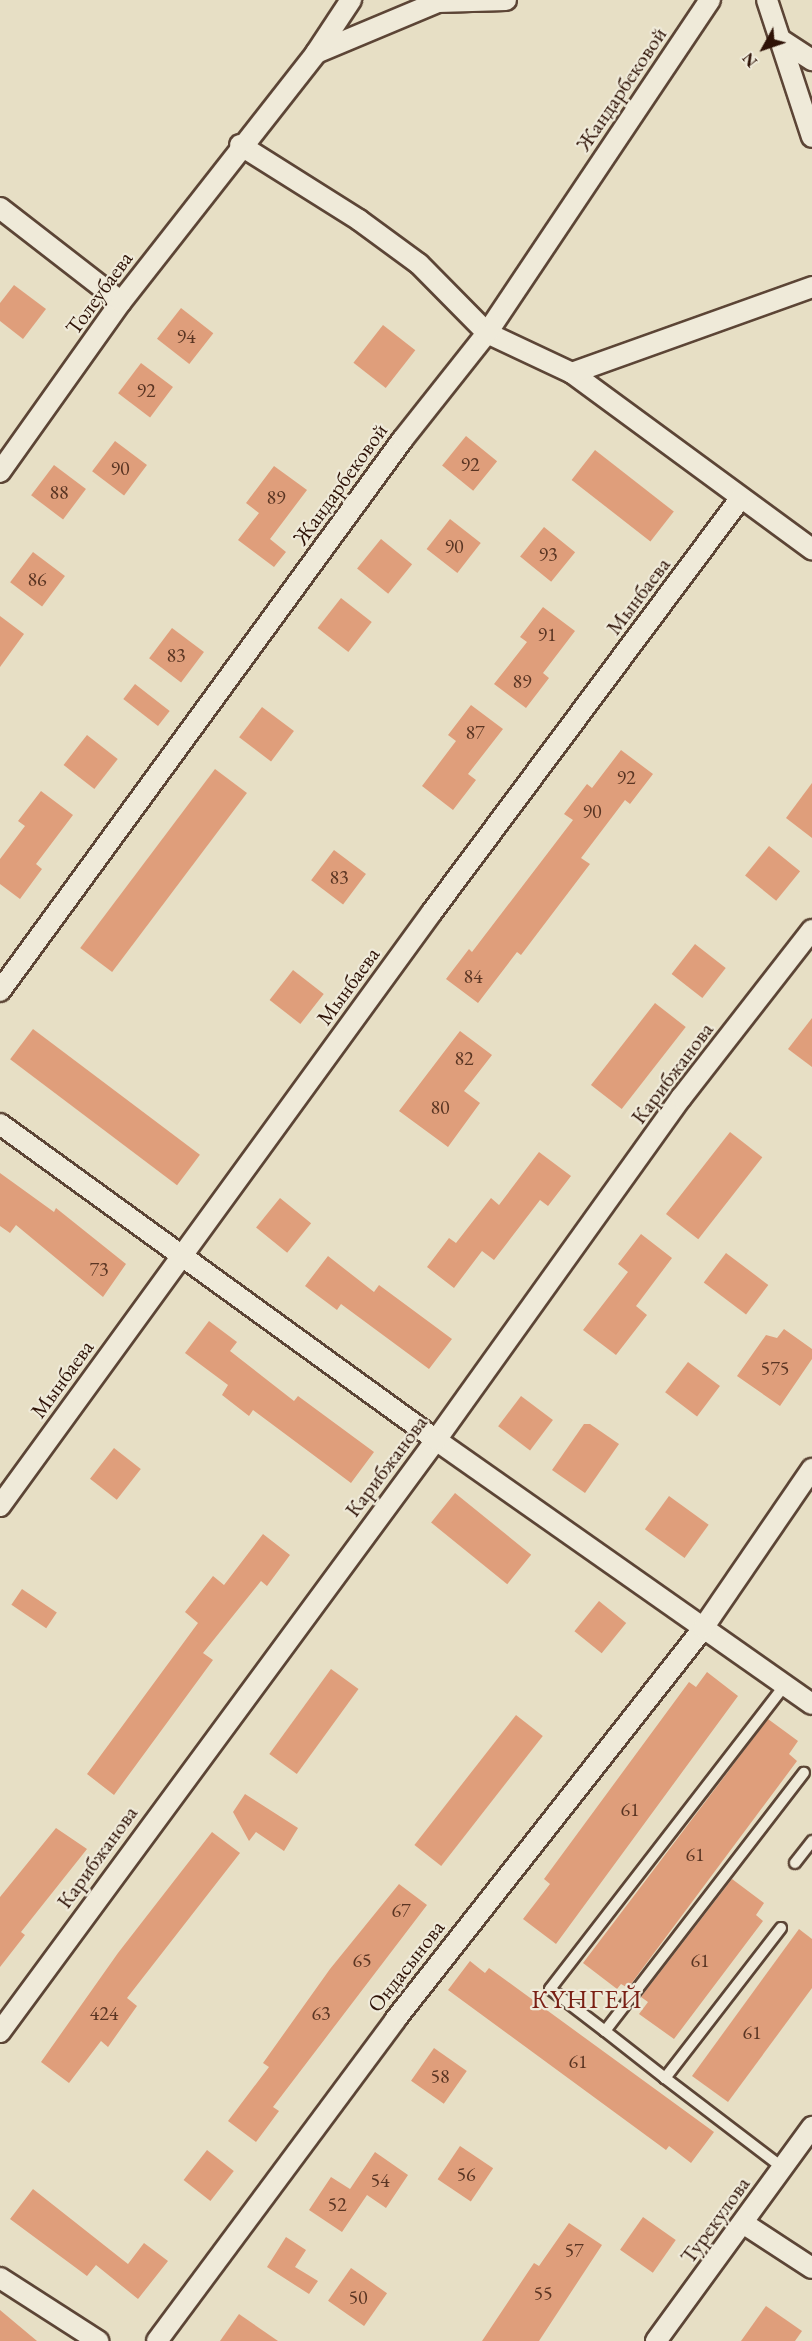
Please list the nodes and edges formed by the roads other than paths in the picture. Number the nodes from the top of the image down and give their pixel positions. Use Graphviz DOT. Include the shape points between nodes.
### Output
graph roads {
  1 [pos="351,0"];
  2 [pos="506,0"];
  3 [pos="710,0"];
  4 [pos="767,0"];
  5 [pos="781,40"];
  6 [pos="316,53"];
  7 [pos="812,60"];
  8 [pos="812,137"];
  9 [pos="240,145"];
  10 [pos="0,208"];
  11 [pos="812,287"];
  12 [pos="121,302"];
  13 [pos="487,333"];
  14 [pos="572,373"];
  15 [pos="0,472"];
  16 [pos="740,499"];
  17 [pos="812,549"];
  18 [pos="812,930"];
  19 [pos="0,991"];
  20 [pos="0,1124"];
  21 [pos="180,1256"];
  22 [pos="435,1440"];
  23 [pos="812,1469"];
  24 [pos="0,1506"];
  25 [pos="703,1628"];
  26 [pos="785,1685"];
  27 [pos="812,1704"];
  28 [pos="804,1773"];
  29 [pos="812,1841"];
  30 [pos="795,1863"];
  31 [pos="781,1928"];
  32 [pos="605,2031"];
  33 [pos="0,2032"];
  34 [pos="665,2078"];
  35 [pos="812,2127"];
  36 [pos="783,2168"];
  37 [pos="743,2223"];
  38 [pos="812,2268"];
  39 [pos="0,2278"];
  40 [pos="98,2341"];
  41 [pos="157,2341"];
  42 [pos="656,2341"];
  1 -- 6 [label="street, Толеубаева"];
  2 -- 6 [label="street" via="438,2"];
  3 -- 13 [label="street, Жандарбековой"];
  4 -- 5 [label="street"];
  5 -- 7 [label="street"];
  5 -- 8 [label="street"];
  6 -- 9 [label="street, Толеубаева"];
  9 -- 12 [label="street, Толеубаева"];
  9 -- 13 [label="street" via="351,215 419,264"];
  10 -- 12 [label="street"];
  11 -- 14 [label="street"];
  12 -- 15 [label="street, Толеубаева"];
  13 -- 14 [label="street"];
  13 -- 19 [label="street, Жандарбековой" via="403,439"];
  14 -- 16 [label="street"];
  16 -- 17 [label="street"];
  16 -- 21 [label="street, Мынбаева"];
  18 -- 22 [label="street, Карибжанова" via="681,1098"];
  20 -- 21 [label="street"];
  21 -- 22 [label="street"];
  21 -- 24 [label="street, Мынбаева"];
  22 -- 25 [label="street"];
  22 -- 33 [label="street, Карибжанова"];
  23 -- 25 [label="street, Ондасынова"];
  25 -- 26 [label="street"];
  25 -- 41 [label="street, Ондасынова" via="395,2020"];
  26 -- 27 [label="street"];
  26 -- 32 [label="lane" via="550,1989"];
  28 -- 32 [label="lane"];
  29 -- 30 [label="lane"];
  31 -- 34 [label="lane"];
  32 -- 34 [label="lane"];
  34 -- 36 [label="lane"];
  35 -- 36 [label="street, Турекулова"];
  36 -- 37 [label="street, Турекулова"];
  37 -- 38 [label="street"];
  37 -- 42 [label="street, Турекулова"];
  39 -- 40 [label="street"];
}
